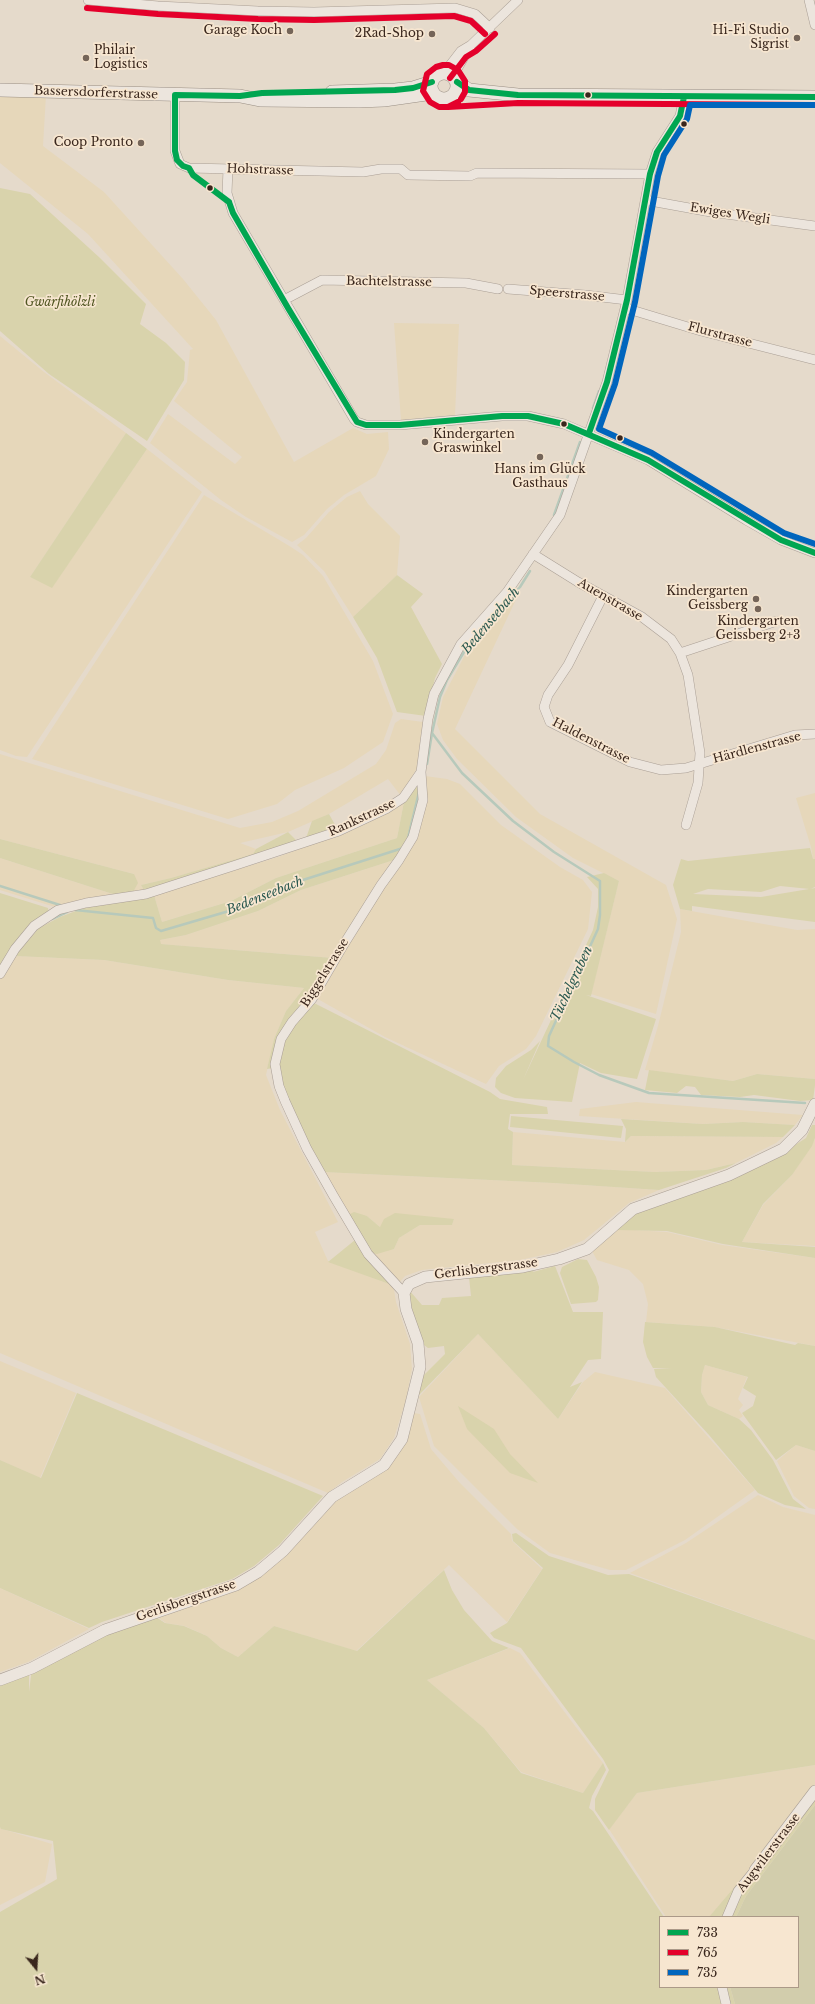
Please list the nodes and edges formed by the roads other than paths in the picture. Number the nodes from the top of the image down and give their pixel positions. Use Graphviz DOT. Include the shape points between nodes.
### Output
graph roads {
  1 [pos="88,0"];
  2 [pos="518,0"];
  3 [pos="809,0"];
  4 [pos="815,25"];
  5 [pos="490,28"];
  6 [pos="451,77"];
  7 [pos="432,88"];
  8 [pos="0,90"];
  9 [pos="175,95"];
  10 [pos="518,95"];
  11 [pos="684,97"];
  12 [pos="815,97"];
  13 [pos="448,99"];
  14 [pos="228,169"];
  15 [pos="650,174"];
  16 [pos="645,200"];
  17 [pos="815,226"];
  18 [pos="503,289"];
  19 [pos="284,300"];
  20 [pos="626,304"];
  21 [pos="815,360"];
  22 [pos="589,433"];
  23 [pos="815,553"];
  24 [pos="533,554"];
  25 [pos="603,596"];
  26 [pos="777,621"];
  27 [pos="680,653"];
  28 [pos="815,734"];
  29 [pos="699,764"];
  30 [pos="421,772"];
  31 [pos="686,825"];
  32 [pos="0,974"];
  33 [pos="814,1111"];
  34 [pos="404,1293"];
  35 [pos="0,1680"];
  36 [pos="815,1791"];
  37 [pos="755,1870"];
  38 [pos="727,1916"];
  39 [pos="722,1988"];
  40 [pos="726,2004"];
  1 -- 5 [label="street" via="258,11 454,8 475,14"];
  2 -- 5 [label="street"];
  3 -- 4 [label="street"];
  5 -- 6 [label="street" via="471,45"];
  6 -- 7 [label="main road" via="436,76"];
  6 -- 10 [label="main road" via="469,90"];
  6 -- 13 [label="main road" via="456,93"];
  7 -- 9 [label="main road, Bassersdorferstrasse" via="262,93 240,96"];
  7 -- 13 [label="main road" via="441,99"];
  8 -- 9 [label="main road, Bassersdorferstrasse"];
  9 -- 14 [label="street, Hohstrasse" via="177,160 189,168"];
  10 -- 11 [label="main road"];
  10 -- 13 [label="main road"];
  11 -- 12 [label="main road"];
  11 -- 15 [label="street, Rankstrasse" via="680,116 657,152"];
  14 -- 15 [label="street, Hohstrasse" via="363,172 401,169 408,175 470,176 477,173"];
  14 -- 19 [label="street" via="231,209"];
  15 -- 16 [label="street, Rankstrasse"];
  16 -- 17 [label="street, Ewiges Wegli"];
  16 -- 20 [label="street, Rankstrasse"];
  18 -- 19 [label="street, Bachtelstrasse" via="466,284 322,280"];
  18 -- 20 [label="street, Speerstrasse" via="585,295"];
  19 -- 22 [label="street" via="354,419 361,424 400,425 528,416"];
  20 -- 21 [label="street, Flurstrasse" via="701,331"];
  20 -- 22 [label="street, Rankstrasse" via="607,382"];
  22 -- 23 [label="street" via="648,460 781,540"];
  22 -- 24 [label="street, Rankstrasse" via="560,515"];
  24 -- 25 [label="street, Auenstrasse"];
  24 -- 30 [label="street, Rankstrasse" via="507,592 461,644 434,694"];
  25 -- 27 [label="street, Auenstrasse" via="664,632"];
  25 -- 29 [label="street, Haldenstrasse" via="568,665 548,695 544,707 550,722 630,762 661,770"];
  26 -- 27 [label="street"];
  27 -- 29 [label="street, Auenstrasse" via="688,675 698,738"];
  28 -- 29 [label="street, Härdlenstrasse" via="795,735"];
  29 -- 31 [label="street, Auenstrasse" via="698,783"];
  30 -- 32 [label="street, Rankstrasse" via="403,798 339,831 146,894 58,910 34,926 15,949"];
  30 -- 34 [label="street, Biggelstrasse" via="423,800 413,837 312,998 281,1039 275,1064 285,1101 332,1195 368,1254"];
  33 -- 34 [label="street, Gerlisbergstrasse" via="802,1130 783,1149 729,1175 633,1209 586,1248 559,1259 523,1267 425,1277 410,1284"];
  34 -- 35 [label="street, Gerlisbergstrasse" via="406,1310 418,1343 420,1367 402,1440 384,1465 332,1497 283,1551 258,1572 236,1585 105,1630 32,1668"];
  36 -- 37 [label="street, Augwilerstrasse"];
  37 -- 38 [label="street, Augwilerstrasse" via="738,1891"];
  39 -- 40 [label="street"];
}
